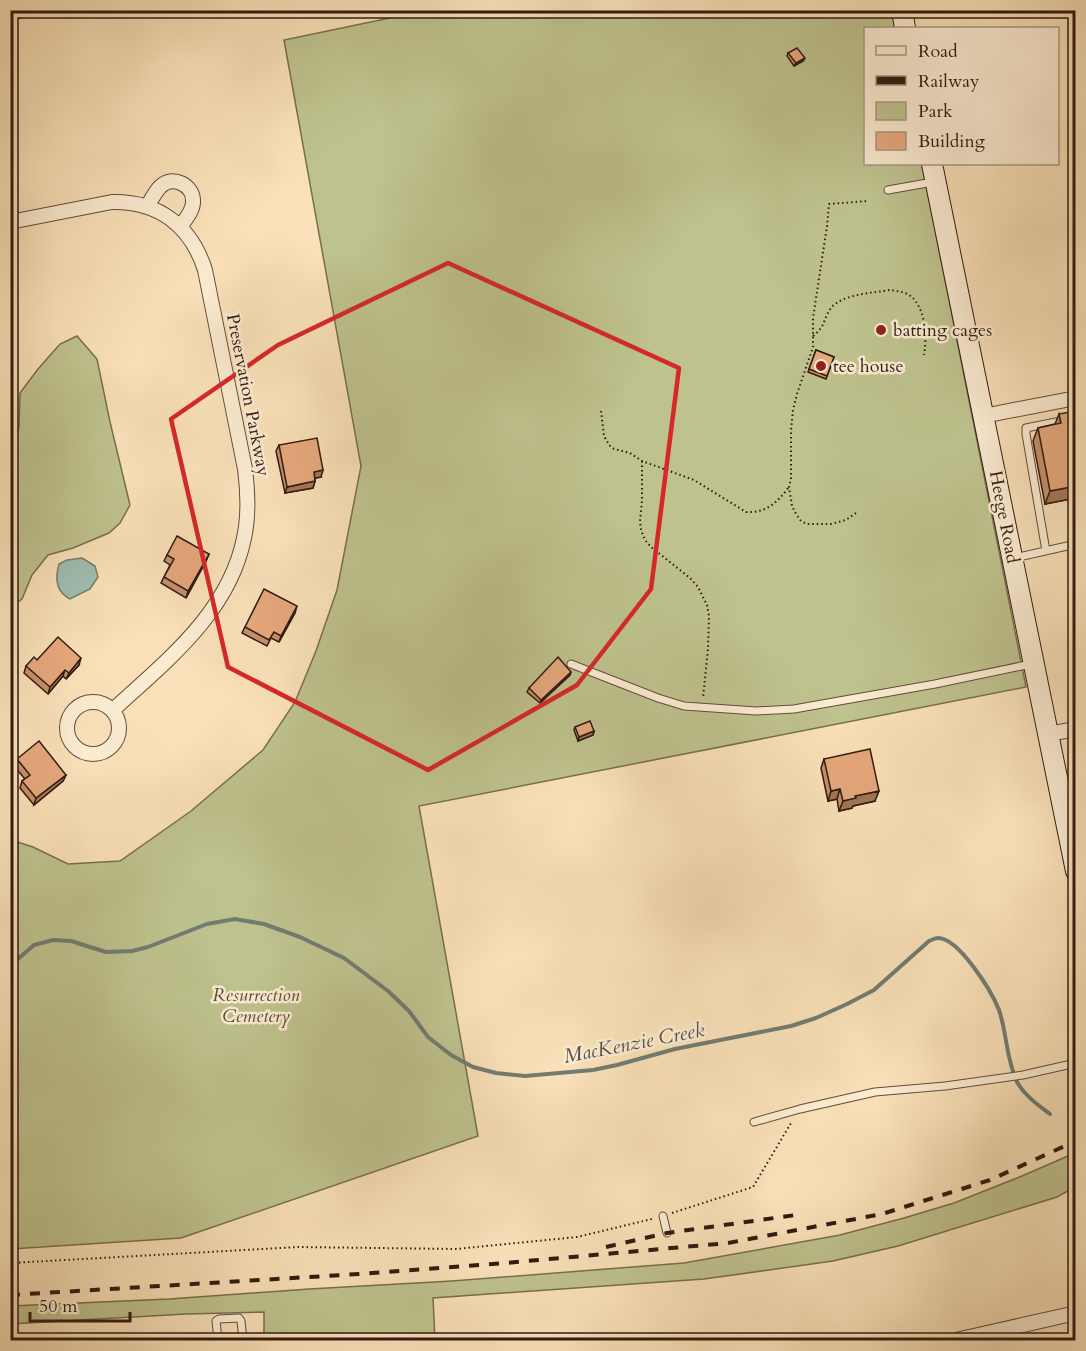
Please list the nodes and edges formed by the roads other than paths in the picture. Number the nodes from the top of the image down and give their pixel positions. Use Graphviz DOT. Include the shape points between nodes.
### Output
graph roads {
  1 [pos="25,10"];
  2 [pos="902,10"];
  3 [pos="10,13"];
  4 [pos="905,27"];
  5 [pos="934,172"];
  6 [pos="888,190"];
  7 [pos="147,207"];
  8 [pos="10,222"];
  9 [pos="180,227"];
  10 [pos="1076,398"];
  11 [pos="983,416"];
  12 [pos="1076,418"];
  13 [pos="1076,544"];
  14 [pos="1046,550"];
  15 [pos="1012,559"];
  16 [pos="1033,663"];
  17 [pos="571,664"];
  18 [pos="112,710"];
  19 [pos="1076,729"];
  20 [pos="1048,734"];
  21 [pos="1076,871"];
  22 [pos="1076,1063"];
  23 [pos="754,1122"];
  24 [pos="663,1216"];
  25 [pos="667,1233"];
  26 [pos="1076,1312"];
  27 [pos="218,1341"];
  28 [pos="243,1341"];
  29 [pos="956,1341"];
  1 -- 3 [label="street"];
  2 -- 4 [label="street"];
  5 -- 6 [label="lane"];
  5 -- 11 [label="street, Heege Road"];
  7 -- 8 [label="street, Preservation Parkway" via="112,202"];
  7 -- 9 [label="street, Preservation Parkway"];
  7 -- 9 [label="street" via="160,186 177,181 185,185 194,202"];
  9 -- 18 [label="street, Preservation Parkway" via="195,246 205,270 245,469 248,505 244,538 226,588 198,629"];
  10 -- 11 [label="street"];
  11 -- 15 [label="street, Heege Road"];
  12 -- 14 [label="lane" via="1026,428"];
  13 -- 14 [label="lane"];
  14 -- 15 [label="lane"];
  15 -- 16 [label="street, Heege Road"];
  16 -- 17 [label="lane" via="794,709 756,711 684,706"];
  16 -- 20 [label="street, Heege Road"];
  19 -- 20 [label="street"];
  20 -- 21 [label="street, Heege Road"];
  22 -- 23 [label="lane" via="1023,1076 876,1092"];
  24 -- 25 [label="lane"];
  26 -- 29 [label="street"];
  27 -- 28 [label="lane" via="216,1321 239,1318"];
}
